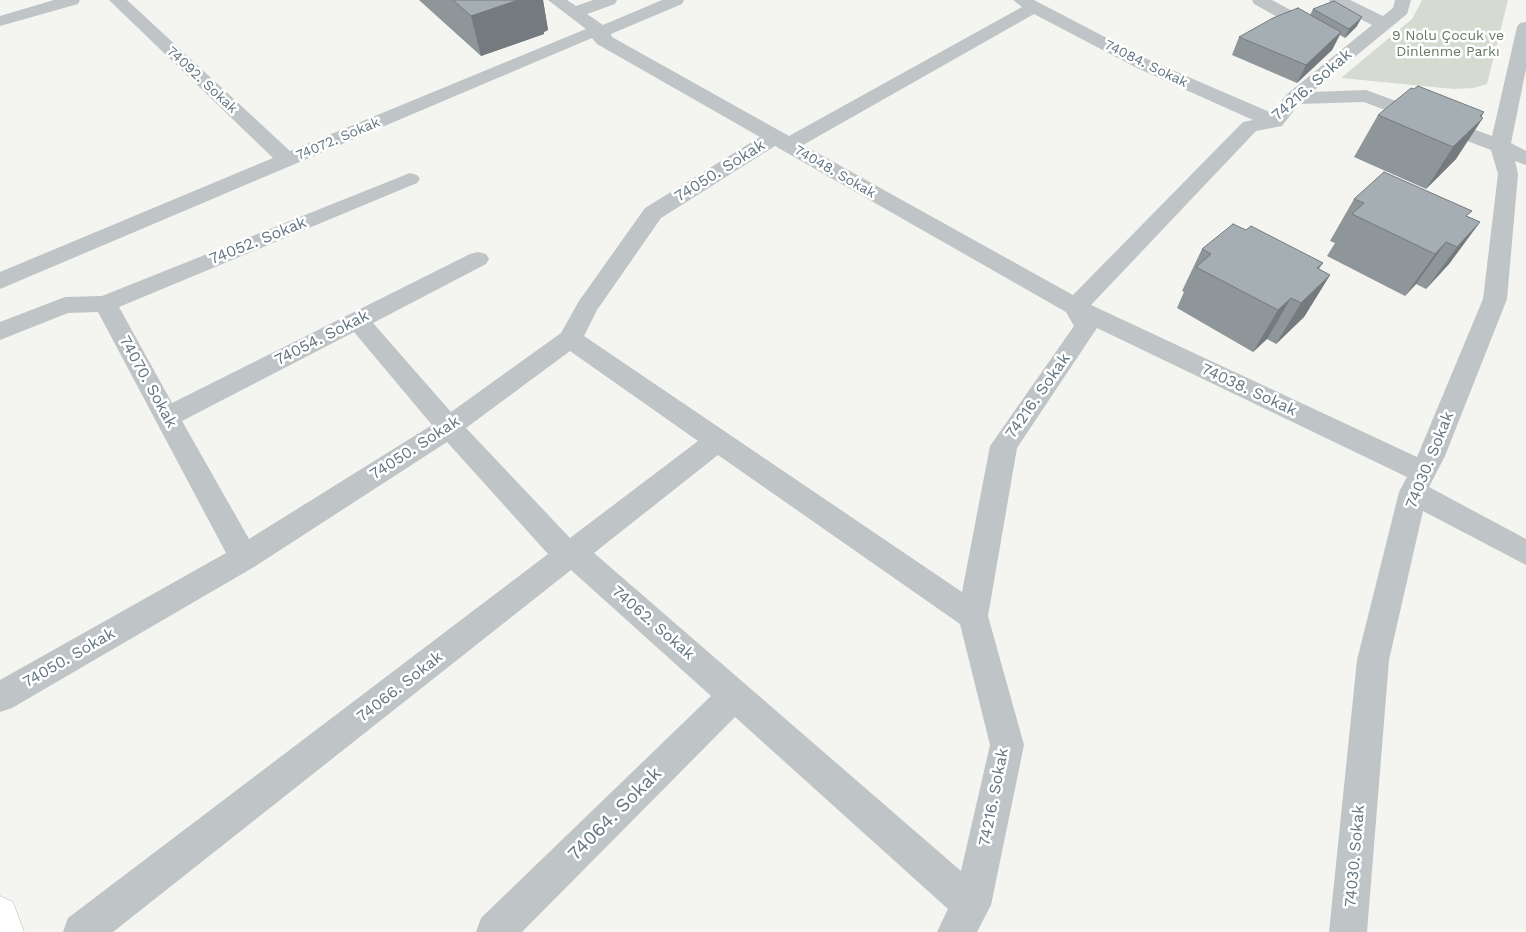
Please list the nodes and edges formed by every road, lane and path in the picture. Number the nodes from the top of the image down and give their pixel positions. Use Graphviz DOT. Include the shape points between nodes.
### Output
graph roads {
  1 [pos="72,0"];
  2 [pos="117,0"];
  3 [pos="556,0"];
  4 [pos="608,0"];
  5 [pos="676,0"];
  6 [pos="1260,0"];
  7 [pos="1337,0"];
  8 [pos="1403,0"];
  9 [pos="1027,3"];
  10 [pos="574,13"];
  11 [pos="0,21"];
  12 [pos="1384,24"];
  13 [pos="602,32"];
  14 [pos="1525,37"];
  15 [pos="1351,51"];
  16 [pos="1293,99"];
  17 [pos="1275,122"];
  18 [pos="782,141"];
  19 [pos="1500,146"];
  20 [pos="287,160"];
  21 [pos="1526,160"];
  22 [pos="410,179"];
  23 [pos="478,259"];
  24 [pos="0,281"];
  25 [pos="105,304"];
  26 [pos="1075,308"];
  27 [pos="357,320"];
  28 [pos="0,330"];
  29 [pos="570,339"];
  30 [pos="167,417"];
  31 [pos="449,427"];
  32 [pos="718,440"];
  33 [pos="1418,482"];
  34 [pos="1526,553"];
  35 [pos="569,557"];
  36 [pos="244,558"];
  37 [pos="973,616"];
  38 [pos="735,695"];
  39 [pos="0,697"];
  40 [pos="972,905"];
  41 [pos="0,915"];
  42 [pos="5,932"];
  43 [pos="82,932"];
  44 [pos="495,932"];
  45 [pos="956,932"];
  46 [pos="1348,932"];
  1 -- 11 [label="street"];
  2 -- 20 [label="street, 74092. Sokak"];
  3 -- 10 [label="street"];
  4 -- 10 [label="street"];
  5 -- 13 [label="street, 74072. Sokak"];
  6 -- 15 [label="street"];
  7 -- 12 [label="street"];
  8 -- 12 [label="street, 74216. Sokak" via="1401,10"];
  9 -- 17 [label="street, 74084. Sokak" via="1143,64"];
  9 -- 18 [label="street, 74050. Sokak"];
  10 -- 13 [label="street"];
  12 -- 15 [label="street, 74216. Sokak"];
  13 -- 18 [label="street, 74048. Sokak" via="603,40"];
  13 -- 20 [label="street, 74072. Sokak" via="589,33"];
  14 -- 19 [label="street, 74030. Sokak"];
  15 -- 16 [label="street, 74216. Sokak"];
  16 -- 17 [label="street, 74216. Sokak"];
  16 -- 19 [label="street" via="1366,96"];
  17 -- 26 [label="street, 74216. Sokak" via="1250,126"];
  18 -- 26 [label="street, 74048. Sokak"];
  18 -- 29 [label="street, 74050. Sokak" via="653,214 587,307"];
  19 -- 21 [label="street"];
  19 -- 33 [label="street, 74030. Sokak" via="1508,174 1495,299"];
  20 -- 24 [label="street, 74072. Sokak"];
  22 -- 25 [label="street, 74052. Sokak"];
  23 -- 27 [label="street, 74054. Sokak"];
  25 -- 28 [label="street" via="65,305"];
  25 -- 30 [label="street, 74070. Sokak"];
  26 -- 33 [label="street, 74038. Sokak"];
  26 -- 37 [label="street, 74216. Sokak" via="1086,326 1004,446"];
  27 -- 30 [label="street, 74054. Sokak"];
  27 -- 31 [label="street, 74062. Sokak"];
  29 -- 31 [label="street, 74050. Sokak"];
  29 -- 32 [label="street"];
  30 -- 36 [label="street, 74070. Sokak"];
  31 -- 35 [label="street, 74062. Sokak"];
  31 -- 36 [label="street, 74050. Sokak"];
  32 -- 35 [label="street, 74066. Sokak"];
  32 -- 37 [label="street"];
  33 -- 34 [label="street, 74038. Sokak"];
  33 -- 46 [label="street, 74030. Sokak" via="1373,660"];
  35 -- 38 [label="street, 74062. Sokak" via="582,561"];
  35 -- 43 [label="street, 74066. Sokak"];
  36 -- 39 [label="street, 74050. Sokak"];
  37 -- 40 [label="street, 74216. Sokak" via="1007,745"];
  38 -- 40 [label="street, 74062. Sokak"];
  38 -- 44 [label="street, 74064. Sokak"];
  40 -- 45 [label="street, 74216. Sokak"];
  41 -- 42 [label="main road"];
}
